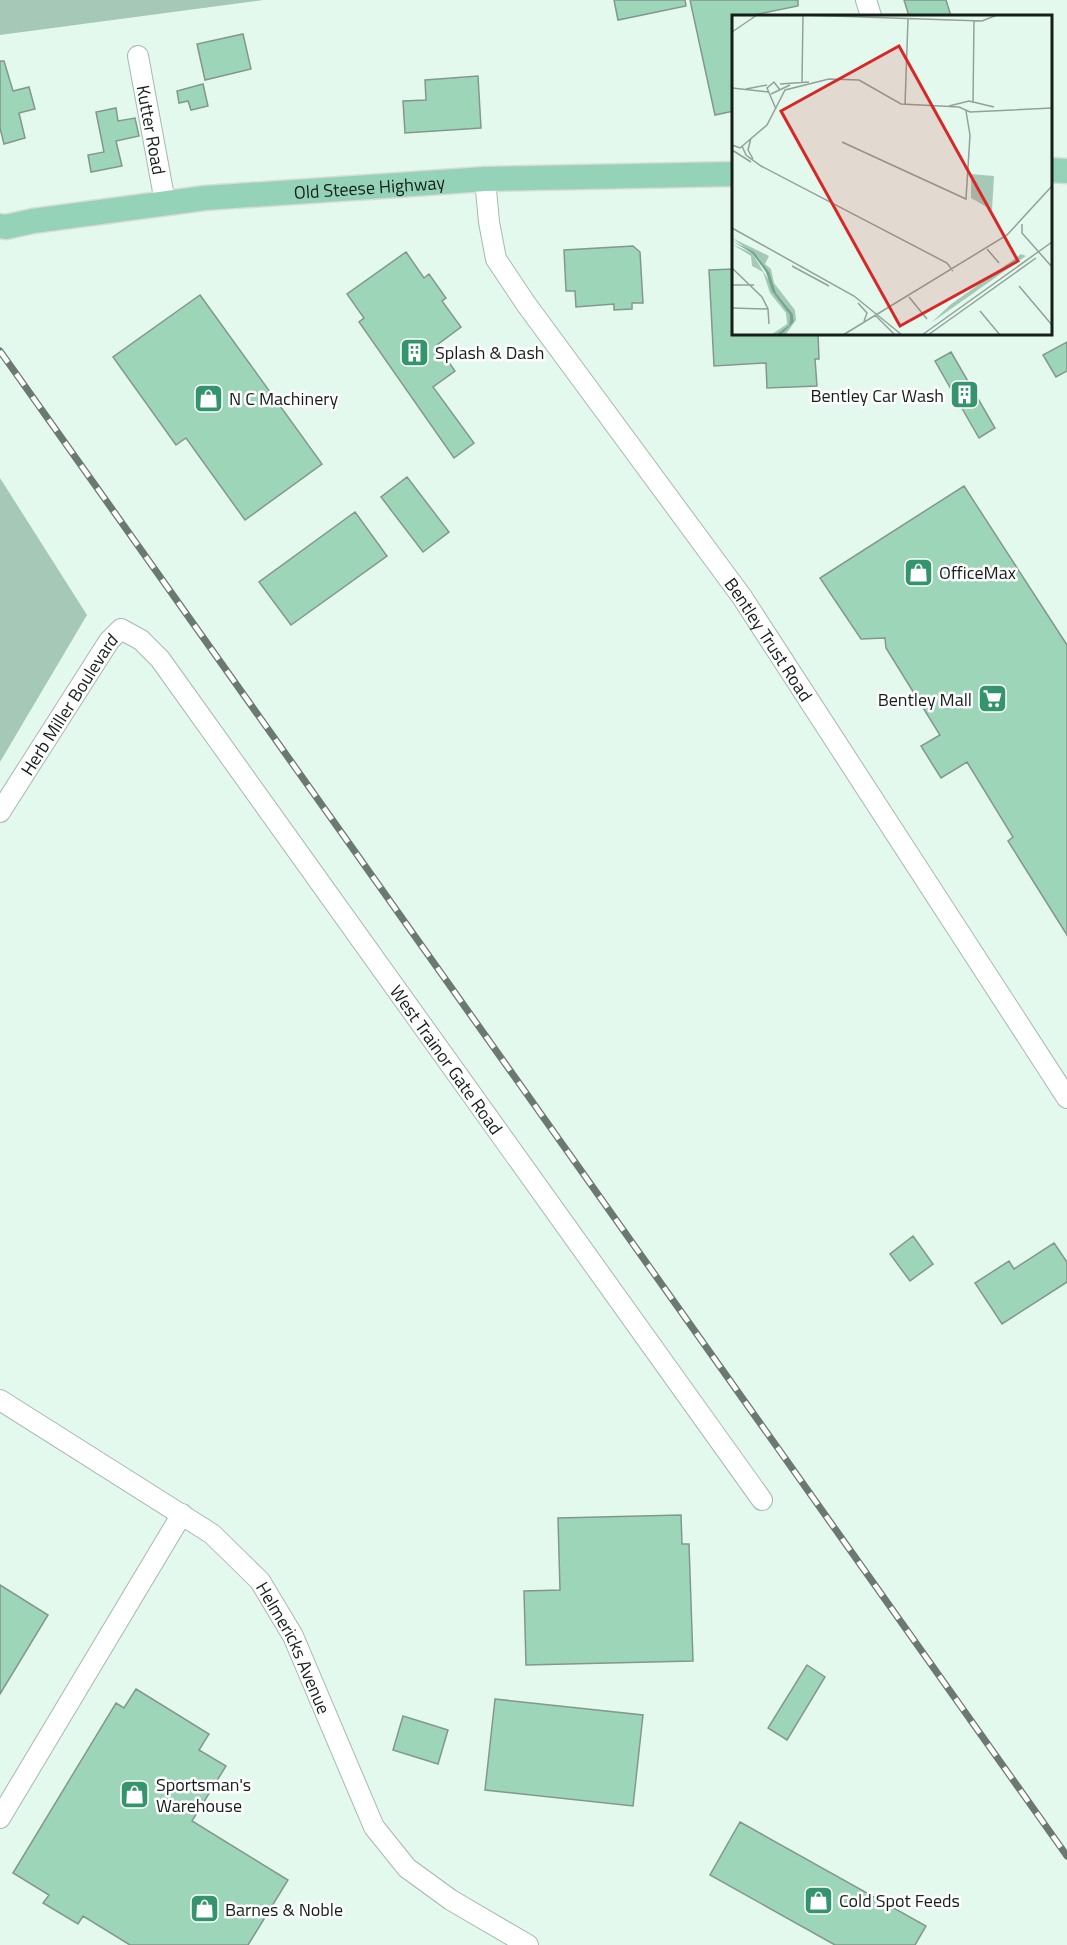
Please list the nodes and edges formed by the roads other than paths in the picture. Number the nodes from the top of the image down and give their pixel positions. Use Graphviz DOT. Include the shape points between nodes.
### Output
graph roads {
  1 [pos="866,0"];
  2 [pos="871,15"];
  3 [pos="138,56"];
  4 [pos="1052,170"];
  5 [pos="1067,171"];
  6 [pos="732,174"];
  7 [pos="485,179"];
  8 [pos="165,202"];
  9 [pos="2,228"];
  10 [pos="121,629"];
  11 [pos="0,812"];
  12 [pos="1067,1098"];
  13 [pos="0,1400"];
  14 [pos="762,1500"];
  15 [pos="182,1514"];
  16 [pos="0,1818"];
  17 [pos="528,1945"];
  1 -- 2 [label="street"];
  3 -- 8 [label="street, Kutter Road"];
  4 -- 5 [label="main road"];
  6 -- 7 [label="main road, Old Steese Highway"];
  7 -- 8 [label="main road, Old Steese Highway"];
  7 -- 12 [label="street, Bentley Trust Road" via="496,258 742,597"];
  8 -- 9 [label="main road, Old Steese Highway"];
  10 -- 11 [label="street, Herb Miller Boulevard" via="94,662"];
  10 -- 14 [label="street, West Trainor Gate Road" via="141,640 160,659"];
  13 -- 15 [label="street, Helmericks Avenue"];
  15 -- 16 [label="street"];
  15 -- 17 [label="street, Helmericks Avenue" via="212,1534 260,1581 293,1636 374,1827 407,1868 451,1900"];
}
